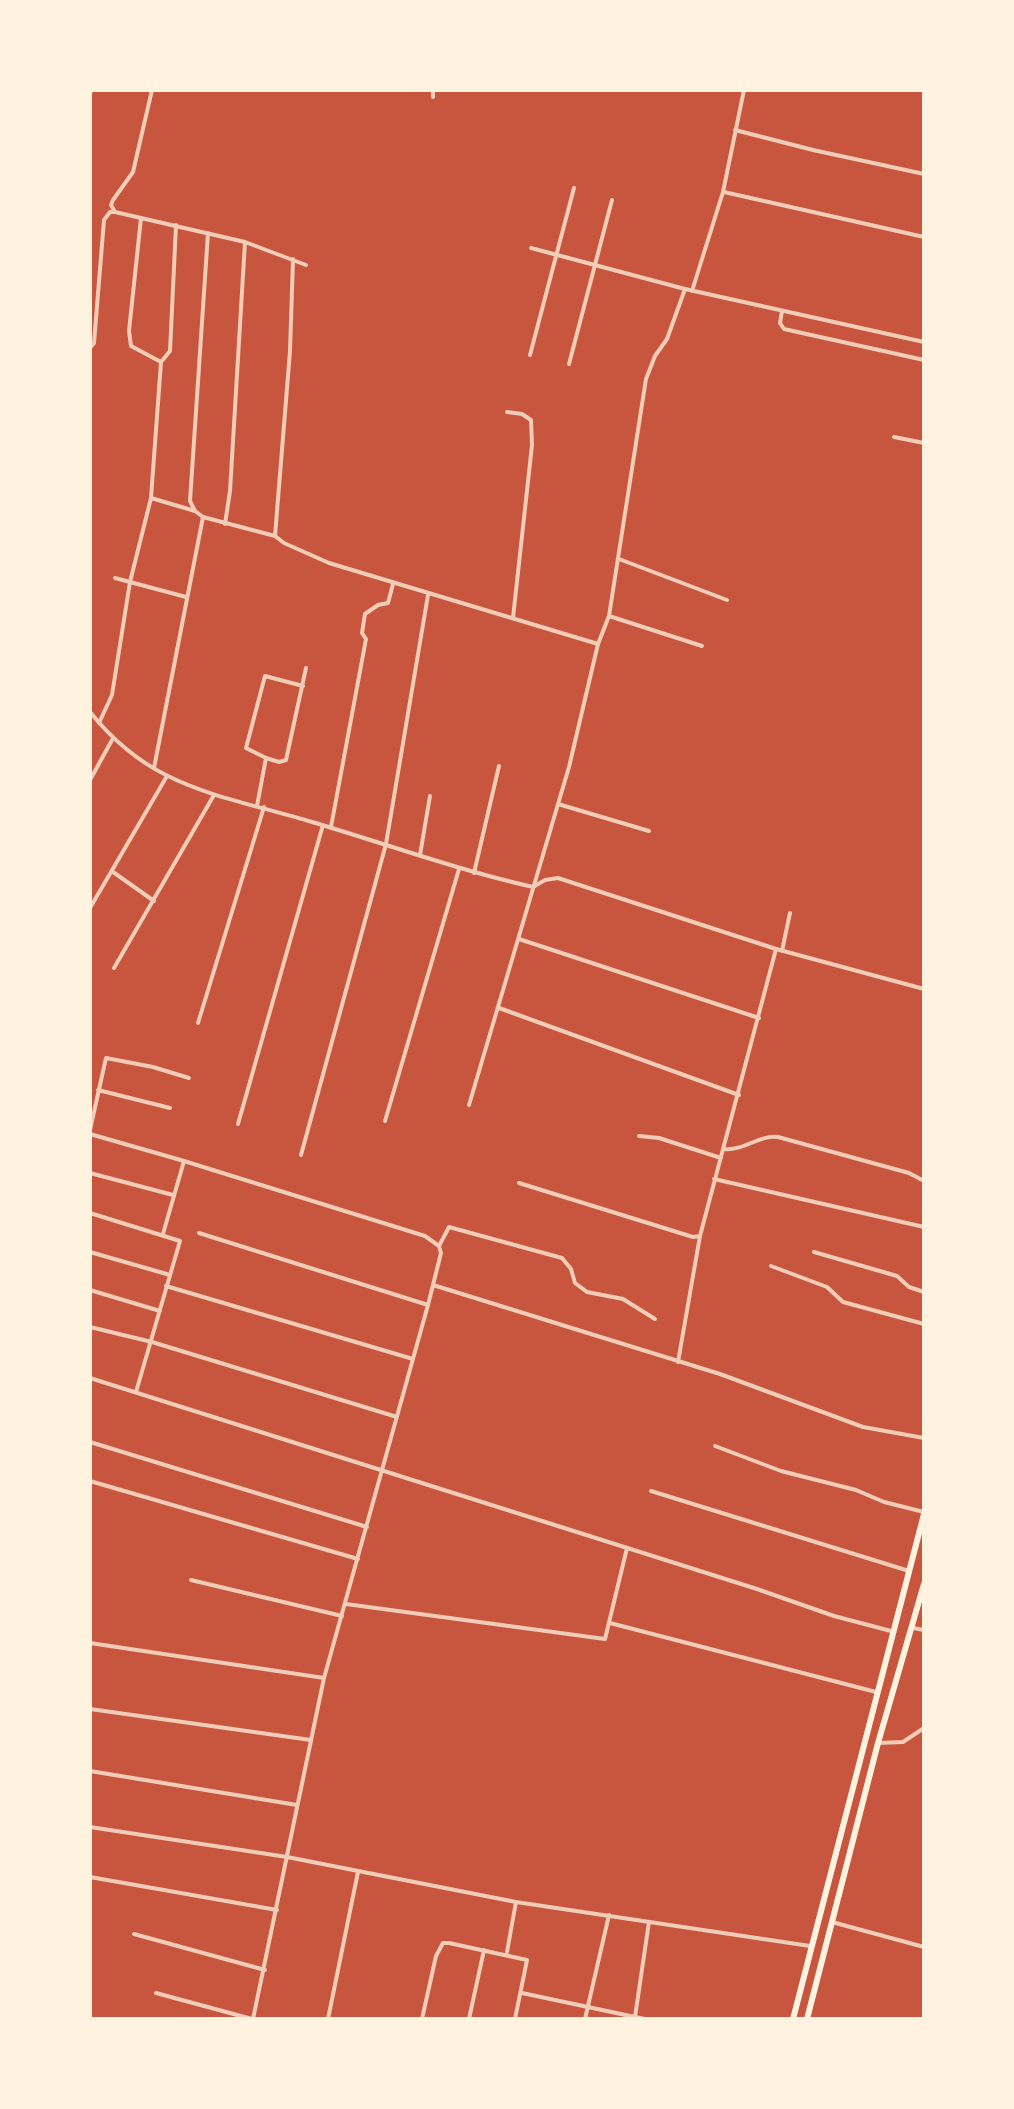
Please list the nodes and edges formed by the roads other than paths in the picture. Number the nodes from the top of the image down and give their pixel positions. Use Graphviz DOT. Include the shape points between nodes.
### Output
graph roads {
  1 [pos="152,90"];
  2 [pos="744,90"];
  3 [pos="736,130"];
  4 [pos="924,174"];
  5 [pos="574,188"];
  6 [pos="722,192"];
  7 [pos="612,200"];
  8 [pos="115,212"];
  9 [pos="141,218"];
  10 [pos="176,226"];
  11 [pos="208,232"];
  12 [pos="924,237"];
  13 [pos="245,242"];
  14 [pos="530,248"];
  15 [pos="556,255"];
  16 [pos="293,258"];
  17 [pos="306,265"];
  18 [pos="594,265"];
  19 [pos="688,290"];
  20 [pos="782,311"];
  21 [pos="924,342"];
  22 [pos="90,348"];
  23 [pos="530,355"];
  24 [pos="924,360"];
  25 [pos="161,362"];
  26 [pos="568,364"];
  27 [pos="507,412"];
  28 [pos="894,437"];
  29 [pos="924,444"];
  30 [pos="152,498"];
  31 [pos="196,511"];
  32 [pos="203,517"];
  33 [pos="225,524"];
  34 [pos="275,536"];
  35 [pos="618,559"];
  36 [pos="115,578"];
  37 [pos="130,582"];
  38 [pos="394,583"];
  39 [pos="428,593"];
  40 [pos="186,597"];
  41 [pos="727,600"];
  42 [pos="609,616"];
  43 [pos="513,618"];
  44 [pos="598,644"];
  45 [pos="702,646"];
  46 [pos="306,668"];
  47 [pos="303,686"];
  48 [pos="90,712"];
  49 [pos="99,723"];
  50 [pos="112,740"];
  51 [pos="266,758"];
  52 [pos="499,766"];
  53 [pos="154,768"];
  54 [pos="167,776"];
  55 [pos="90,780"];
  56 [pos="214,794"];
  57 [pos="430,796"];
  58 [pos="558,804"];
  59 [pos="260,807"];
  60 [pos="323,825"];
  61 [pos="331,827"];
  62 [pos="649,831"];
  63 [pos="386,844"];
  64 [pos="420,854"];
  65 [pos="459,868"];
  66 [pos="112,871"];
  67 [pos="474,874"];
  68 [pos="533,888"];
  69 [pos="154,901"];
  70 [pos="90,908"];
  71 [pos="790,913"];
  72 [pos="518,938"];
  73 [pos="779,950"];
  74 [pos="114,968"];
  75 [pos="924,990"];
  76 [pos="499,1008"];
  77 [pos="759,1018"];
  78 [pos="198,1023"];
  79 [pos="189,1078"];
  80 [pos="98,1090"];
  81 [pos="740,1096"];
  82 [pos="469,1105"];
  83 [pos="170,1108"];
  84 [pos="385,1120"];
  85 [pos="238,1124"];
  86 [pos="90,1132"];
  87 [pos="639,1136"];
  88 [pos="724,1149"];
  89 [pos="301,1155"];
  90 [pos="721,1158"];
  91 [pos="184,1162"];
  92 [pos="90,1173"];
  93 [pos="714,1179"];
  94 [pos="924,1181"];
  95 [pos="520,1184"];
  96 [pos="173,1194"];
  97 [pos="90,1212"];
  98 [pos="924,1227"];
  99 [pos="199,1233"];
  100 [pos="163,1234"];
  101 [pos="700,1236"];
  102 [pos="439,1246"];
  103 [pos="90,1252"];
  104 [pos="814,1252"];
  105 [pos="770,1266"];
  106 [pos="170,1276"];
  107 [pos="432,1284"];
  108 [pos="166,1286"];
  109 [pos="90,1290"];
  110 [pos="924,1292"];
  111 [pos="428,1305"];
  112 [pos="160,1311"];
  113 [pos="655,1319"];
  114 [pos="924,1324"];
  115 [pos="90,1327"];
  116 [pos="152,1342"];
  117 [pos="413,1359"];
  118 [pos="678,1362"];
  119 [pos="90,1378"];
  120 [pos="136,1392"];
  121 [pos="397,1417"];
  122 [pos="924,1438"];
  123 [pos="90,1442"];
  124 [pos="715,1446"];
  125 [pos="382,1471"];
  126 [pos="90,1481"];
  127 [pos="650,1491"];
  128 [pos="924,1513"];
  129 [pos="366,1527"];
  130 [pos="627,1548"];
  131 [pos="358,1558"];
  132 [pos="909,1570"];
  133 [pos="191,1580"];
  134 [pos="924,1584"];
  135 [pos="345,1604"];
  136 [pos="342,1616"];
  137 [pos="610,1623"];
  138 [pos="914,1628"];
  139 [pos="924,1630"];
  140 [pos="892,1631"];
  141 [pos="90,1643"];
  142 [pos="324,1678"];
  143 [pos="876,1692"];
  144 [pos="90,1709"];
  145 [pos="924,1728"];
  146 [pos="311,1740"];
  147 [pos="878,1743"];
  148 [pos="90,1771"];
  149 [pos="297,1805"];
  150 [pos="90,1827"];
  151 [pos="288,1857"];
  152 [pos="358,1872"];
  153 [pos="90,1877"];
  154 [pos="516,1902"];
  155 [pos="277,1910"];
  156 [pos="609,1915"];
  157 [pos="649,1922"];
  158 [pos="832,1922"];
  159 [pos="134,1934"];
  160 [pos="924,1946"];
  161 [pos="813,1947"];
  162 [pos="484,1950"];
  163 [pos="507,1954"];
  164 [pos="265,1970"];
  165 [pos="804,1979"];
  166 [pos="816,1983"];
  167 [pos="156,1992"];
  168 [pos="521,1992"];
  169 [pos="588,2007"];
  170 [pos="635,2018"];
  171 [pos="252,2019"];
  172 [pos="328,2019"];
  173 [pos="422,2019"];
  174 [pos="469,2019"];
  175 [pos="515,2019"];
  176 [pos="586,2019"];
  177 [pos="646,2019"];
  178 [pos="677,2019"];
  179 [pos="689,2019"];
  180 [pos="793,2019"];
  181 [pos="807,2019"];
  1 -- 8 [label="street" via="133,172 111,206"];
  2 -- 3 [label="street"];
  3 -- 4 [label="street"];
  3 -- 6 [label="street"];
  5 -- 15 [label="street"];
  6 -- 12 [label="street"];
  6 -- 19 [label="street"];
  7 -- 18 [label="street"];
  8 -- 9 [label="street"];
  8 -- 22 [label="street" via="102,227"];
  9 -- 10 [label="street"];
  9 -- 25 [label="street" via="131,346"];
  10 -- 11 [label="street"];
  10 -- 25 [label="street" via="170,352"];
  11 -- 13 [label="street"];
  11 -- 31 [label="street" via="190,501"];
  13 -- 16 [label="street"];
  13 -- 33 [label="street"];
  14 -- 15 [label="street"];
  15 -- 18 [label="street"];
  15 -- 23 [label="street"];
  16 -- 17 [label="street"];
  16 -- 34 [label="street"];
  18 -- 19 [label="street"];
  18 -- 26 [label="street"];
  19 -- 20 [label="street"];
  19 -- 35 [label="street" via="646,380"];
  20 -- 21 [label="street"];
  20 -- 24 [label="street" via="784,328"];
  25 -- 30 [label="street"];
  27 -- 43 [label="street" via="531,420 532,445"];
  28 -- 29 [label="street"];
  30 -- 31 [label="street"];
  30 -- 37 [label="street"];
  31 -- 32 [label="street"];
  32 -- 33 [label="street"];
  32 -- 40 [label="street"];
  33 -- 34 [label="street"];
  34 -- 38 [label="street" via="329,563"];
  35 -- 41 [label="street"];
  35 -- 42 [label="street"];
  36 -- 37 [label="street"];
  37 -- 40 [label="street"];
  37 -- 49 [label="street" via="112,695"];
  38 -- 39 [label="street"];
  38 -- 61 [label="street" via="388,603 365,614"];
  39 -- 43 [label="street"];
  39 -- 63 [label="street"];
  40 -- 53 [label="street"];
  42 -- 44 [label="street"];
  42 -- 45 [label="street"];
  43 -- 44 [label="street"];
  44 -- 58 [label="street"];
  46 -- 47 [label="street"];
  47 -- 51 [label="street" via="286,760"];
  47 -- 51 [label="street" via="266,676 246,748"];
  48 -- 49 [label="street"];
  49 -- 50 [label="street"];
  50 -- 53 [label="street"];
  50 -- 55 [label="street"];
  51 -- 59 [label="street"];
  52 -- 67 [label="street"];
  53 -- 54 [label="street"];
  54 -- 56 [label="street"];
  54 -- 66 [label="street"];
  56 -- 59 [label="street"];
  56 -- 69 [label="street"];
  57 -- 64 [label="street"];
  58 -- 62 [label="street"];
  58 -- 68 [label="street"];
  59 -- 60 [label="street"];
  59 -- 78 [label="street"];
  60 -- 61 [label="street"];
  60 -- 85 [label="street"];
  61 -- 63 [label="street"];
  63 -- 64 [label="street"];
  63 -- 89 [label="street"];
  64 -- 65 [label="street"];
  65 -- 67 [label="street"];
  65 -- 84 [label="street"];
  66 -- 69 [label="street"];
  66 -- 70 [label="street"];
  67 -- 68 [label="street"];
  68 -- 72 [label="street"];
  68 -- 73 [label="street" via="558,878"];
  69 -- 74 [label="street"];
  71 -- 73 [label="street"];
  72 -- 76 [label="street"];
  72 -- 77 [label="street"];
  73 -- 75 [label="street"];
  73 -- 77 [label="street"];
  76 -- 81 [label="street"];
  76 -- 82 [label="street"];
  77 -- 81 [label="street"];
  79 -- 80 [label="street" via="110,1058"];
  80 -- 83 [label="street"];
  80 -- 86 [label="street"];
  81 -- 88 [label="street"];
  86 -- 91 [label="street"];
  87 -- 90 [label="street"];
  88 -- 90 [label="street"];
  88 -- 94 [label="street" via="778,1137"];
  90 -- 93 [label="street"];
  91 -- 96 [label="street"];
  91 -- 102 [label="street" via="425,1236"];
  92 -- 96 [label="street"];
  93 -- 98 [label="street"];
  93 -- 101 [label="street"];
  95 -- 101 [label="street"];
  96 -- 100 [label="street"];
  97 -- 100 [label="street"];
  99 -- 111 [label="street"];
  100 -- 106 [label="street" via="180,1241"];
  101 -- 118 [label="street"];
  102 -- 107 [label="street"];
  102 -- 113 [label="street" via="452,1226 562,1258 587,1292 624,1300"];
  103 -- 106 [label="street"];
  104 -- 110 [label="street" via="897,1276"];
  105 -- 114 [label="street" via="827,1287 844,1302"];
  106 -- 108 [label="street"];
  107 -- 111 [label="street"];
  107 -- 118 [label="street"];
  108 -- 112 [label="street"];
  108 -- 117 [label="street"];
  109 -- 112 [label="street"];
  111 -- 117 [label="street"];
  112 -- 116 [label="street"];
  115 -- 116 [label="street"];
  116 -- 120 [label="street"];
  116 -- 121 [label="street"];
  117 -- 121 [label="street"];
  118 -- 122 [label="street" via="850,1422"];
  119 -- 120 [label="street"];
  120 -- 125 [label="street"];
  121 -- 125 [label="street"];
  123 -- 129 [label="street"];
  124 -- 128 [label="street"];
  125 -- 129 [label="street"];
  125 -- 130 [label="street"];
  126 -- 131 [label="street"];
  127 -- 132 [label="street"];
  128 -- 132 [label="highway"];
  129 -- 131 [label="street"];
  130 -- 137 [label="street"];
  130 -- 140 [label="street"];
  131 -- 135 [label="street"];
  132 -- 140 [label="highway"];
  133 -- 136 [label="street"];
  134 -- 138 [label="highway"];
  135 -- 136 [label="street"];
  135 -- 137 [label="street" via="605,1639"];
  136 -- 142 [label="street"];
  137 -- 143 [label="street"];
  138 -- 139 [label="street"];
  138 -- 147 [label="highway"];
  140 -- 143 [label="highway"];
  141 -- 142 [label="street"];
  142 -- 146 [label="street"];
  143 -- 161 [label="highway"];
  144 -- 146 [label="street"];
  145 -- 147 [label="street" via="906,1742"];
  146 -- 149 [label="street"];
  147 -- 158 [label="highway"];
  148 -- 149 [label="street"];
  149 -- 151 [label="street"];
  150 -- 151 [label="street"];
  151 -- 152 [label="street"];
  151 -- 155 [label="street"];
  152 -- 154 [label="street"];
  152 -- 172 [label="street"];
  153 -- 155 [label="street"];
  154 -- 156 [label="street"];
  154 -- 163 [label="street"];
  155 -- 164 [label="street"];
  156 -- 157 [label="street"];
  156 -- 169 [label="street"];
  157 -- 161 [label="street"];
  157 -- 170 [label="street"];
  158 -- 160 [label="street"];
  158 -- 166 [label="highway"];
  159 -- 164 [label="street"];
  161 -- 165 [label="highway"];
  162 -- 163 [label="street"];
  162 -- 173 [label="street" via="442,1943"];
  162 -- 174 [label="street"];
  163 -- 168 [label="street" via="526,1960"];
  164 -- 171 [label="street"];
  165 -- 166 [label="highway"];
  165 -- 180 [label="highway"];
  166 -- 181 [label="highway"];
  167 -- 171 [label="street"];
  168 -- 169 [label="street"];
  168 -- 175 [label="street"];
  169 -- 170 [label="street"];
  169 -- 176 [label="street"];
  170 -- 177 [label="street"];
  178 -- 179 [label="street"];
}
